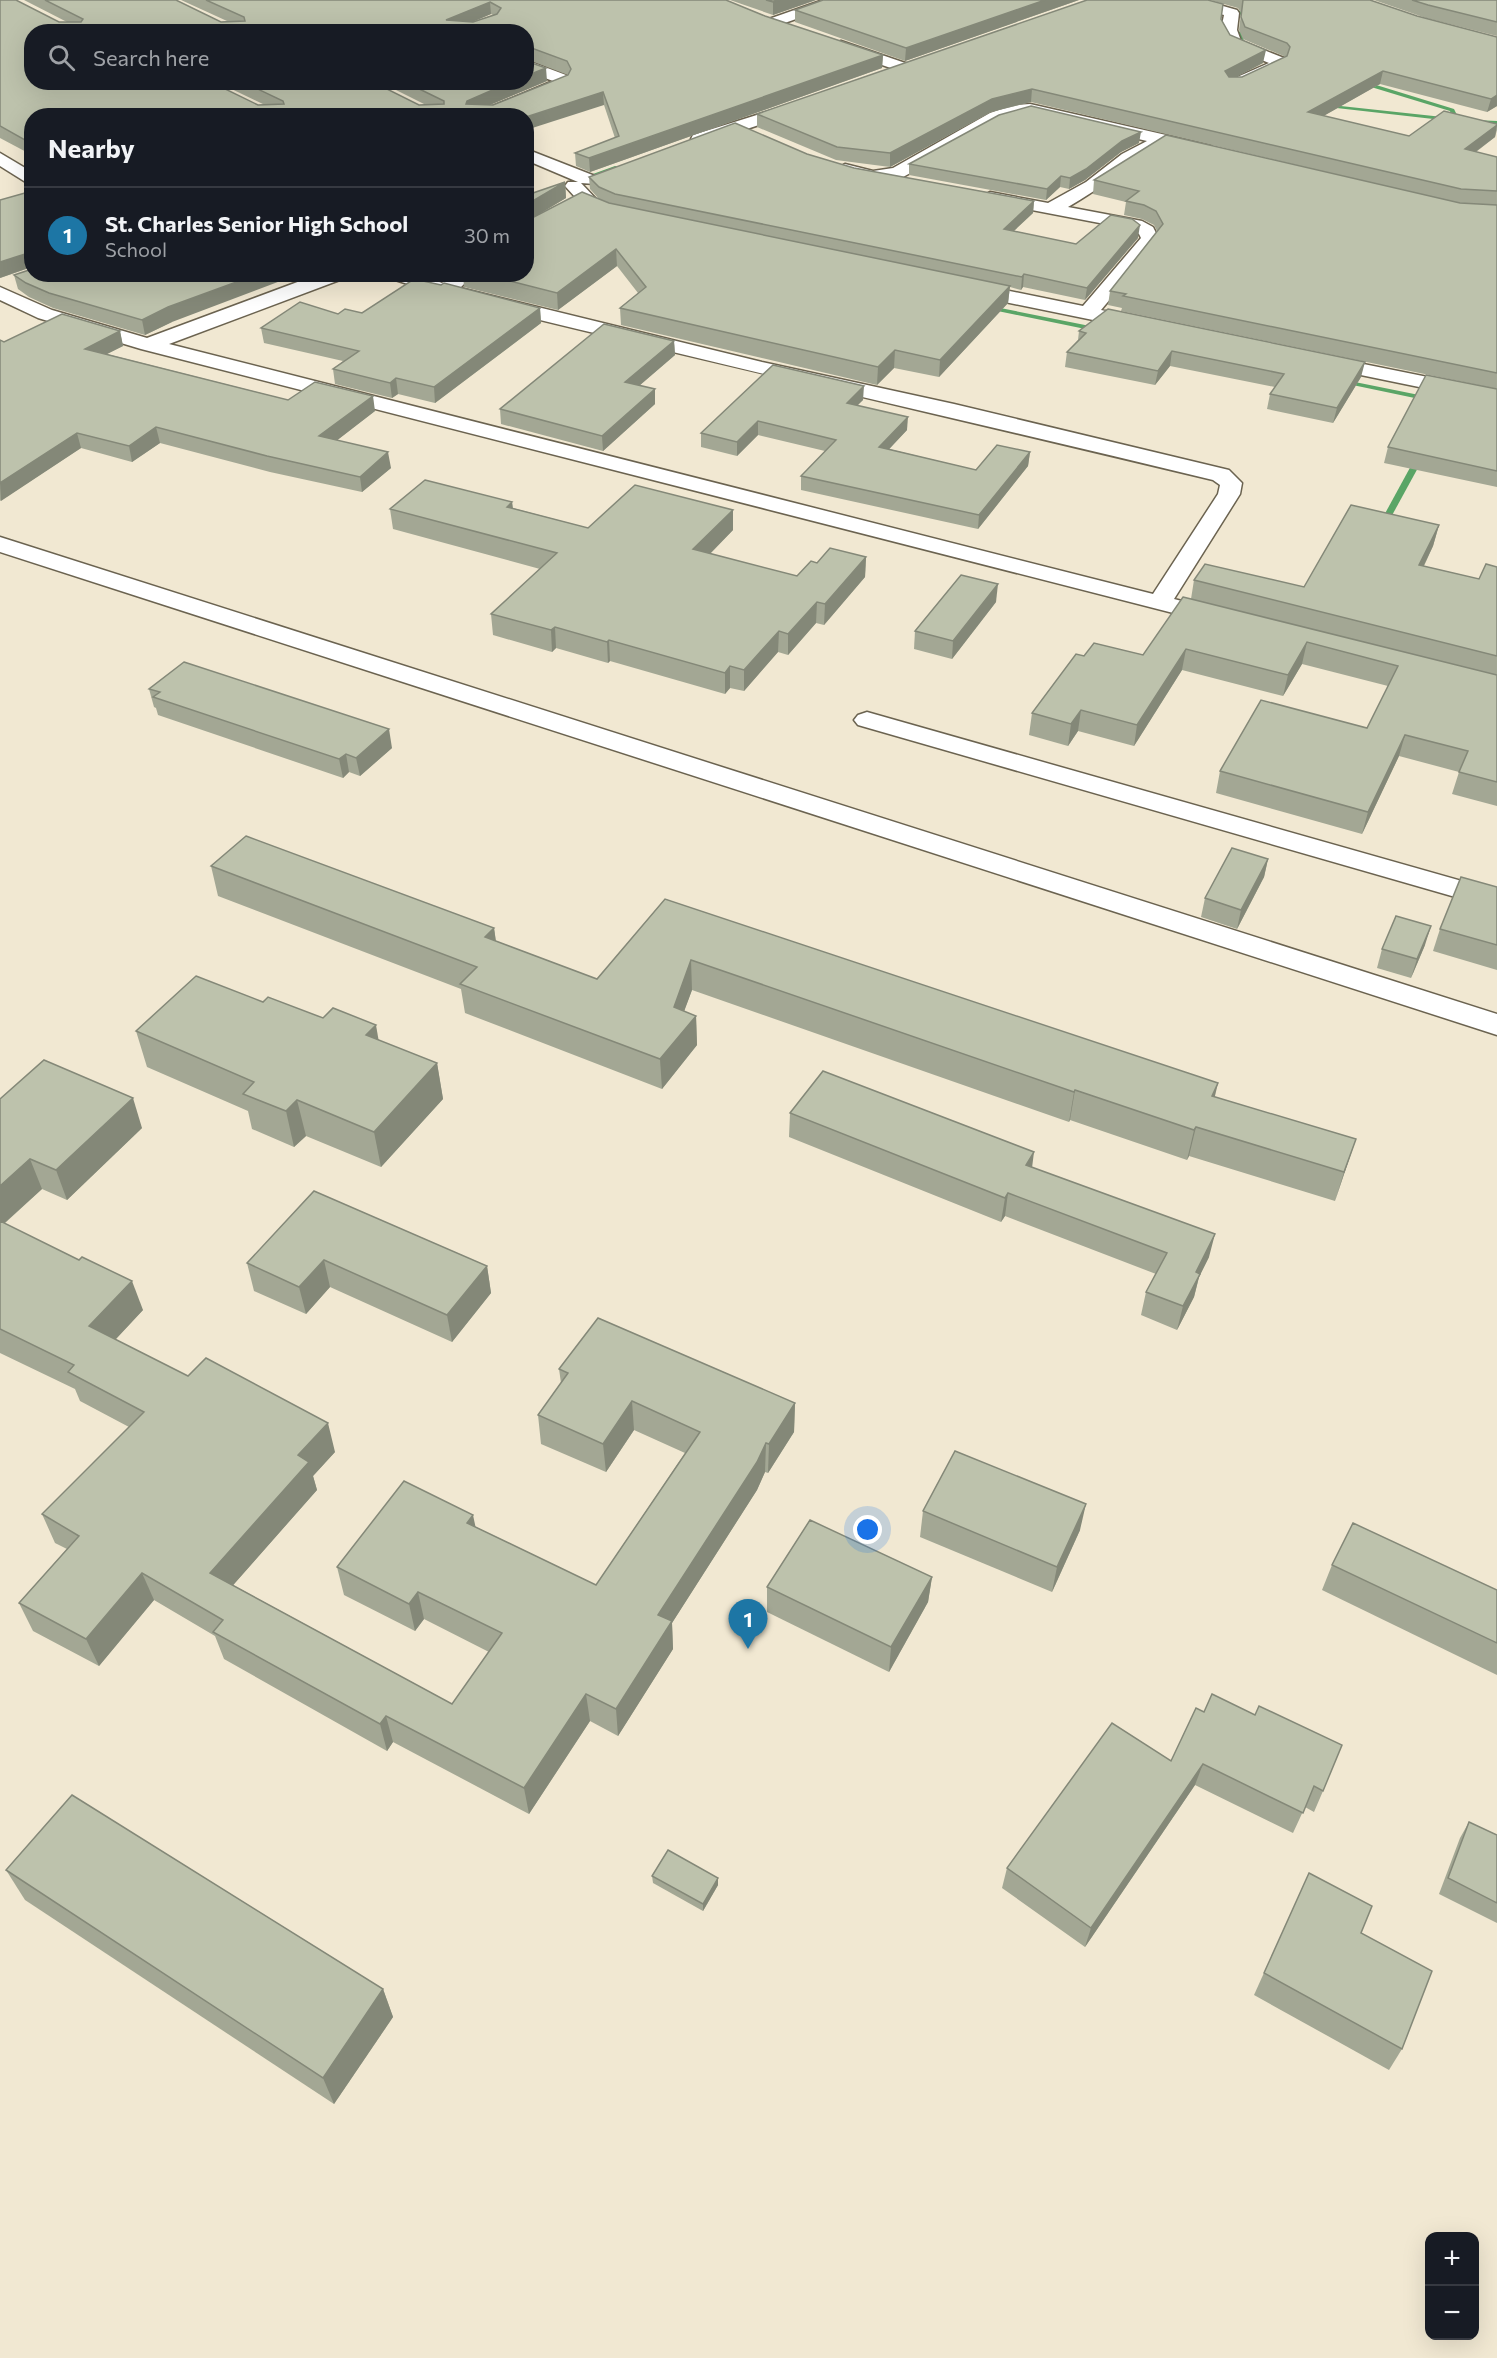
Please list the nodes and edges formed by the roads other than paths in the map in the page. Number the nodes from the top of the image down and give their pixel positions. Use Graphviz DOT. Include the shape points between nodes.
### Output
graph roads {
  1 [pos="837,0"];
  2 [pos="1186,0"];
  3 [pos="792,30"];
  4 [pos="824,40"];
  5 [pos="534,68"];
  6 [pos="885,77"];
  7 [pos="1233,85"];
  8 [pos="817,100"];
  9 [pos="498,108"];
  10 [pos="738,127"];
  11 [pos="757,135"];
  12 [pos="1164,139"];
  13 [pos="682,145"];
  14 [pos="1220,153"];
  15 [pos="0,158"];
  16 [pos="534,159"];
  17 [pos="833,165"];
  18 [pos="24,175"];
  19 [pos="873,176"];
  20 [pos="920,184"];
  21 [pos="582,186"];
  22 [pos="968,193"];
  23 [pos="1050,208"];
  24 [pos="564,209"];
  25 [pos="633,217"];
  26 [pos="20,280"];
  27 [pos="317,282"];
  28 [pos="420,282"];
  29 [pos="455,282"];
  30 [pos="948,284"];
  31 [pos="0,287"];
  32 [pos="445,290"];
  33 [pos="0,292"];
  34 [pos="1088,313"];
  35 [pos="1158,328"];
  36 [pos="148,345"];
  37 [pos="1298,357"];
  38 [pos="1497,398"];
  39 [pos="0,544"];
  40 [pos="1160,602"];
  41 [pos="1240,624"];
  42 [pos="867,720"];
  43 [pos="1497,900"];
  44 [pos="1497,1024"];
  1 -- 3 [label="street" via="766,21"];
  2 -- 7 [label="street" via="1232,13 1229,30 1235,44 1278,61 1276,67"];
  4 -- 6 [label="street" via="913,67"];
  5 -- 9 [label="street" via="560,78 562,83"];
  8 -- 10 [label="street"];
  10 -- 11 [label="street"];
  10 -- 13 [label="street"];
  12 -- 14 [label="street"];
  12 -- 19 [label="street" via="1046,111 1014,110 897,172"];
  12 -- 23 [label="street"];
  15 -- 18 [label="street"];
  16 -- 21 [label="street"];
  17 -- 19 [label="street"];
  19 -- 20 [label="street"];
  21 -- 24 [label="street"];
  21 -- 25 [label="street" via="592,205"];
  22 -- 23 [label="street"];
  23 -- 34 [label="street" via="1136,225 1147,231 1150,239"];
  26 -- 31 [label="street"];
  27 -- 36 [label="street"];
  28 -- 32 [label="street"];
  29 -- 32 [label="street"];
  30 -- 34 [label="street"];
  32 -- 40 [label="street" via="1221,475 1231,483 1229,494"];
  33 -- 36 [label="street" via="45,314"];
  34 -- 35 [label="street"];
  36 -- 40 [label="street"];
  37 -- 38 [label="street"];
  39 -- 44 [label="street"];
  40 -- 41 [label="street"];
  42 -- 43 [label="street"];
}
